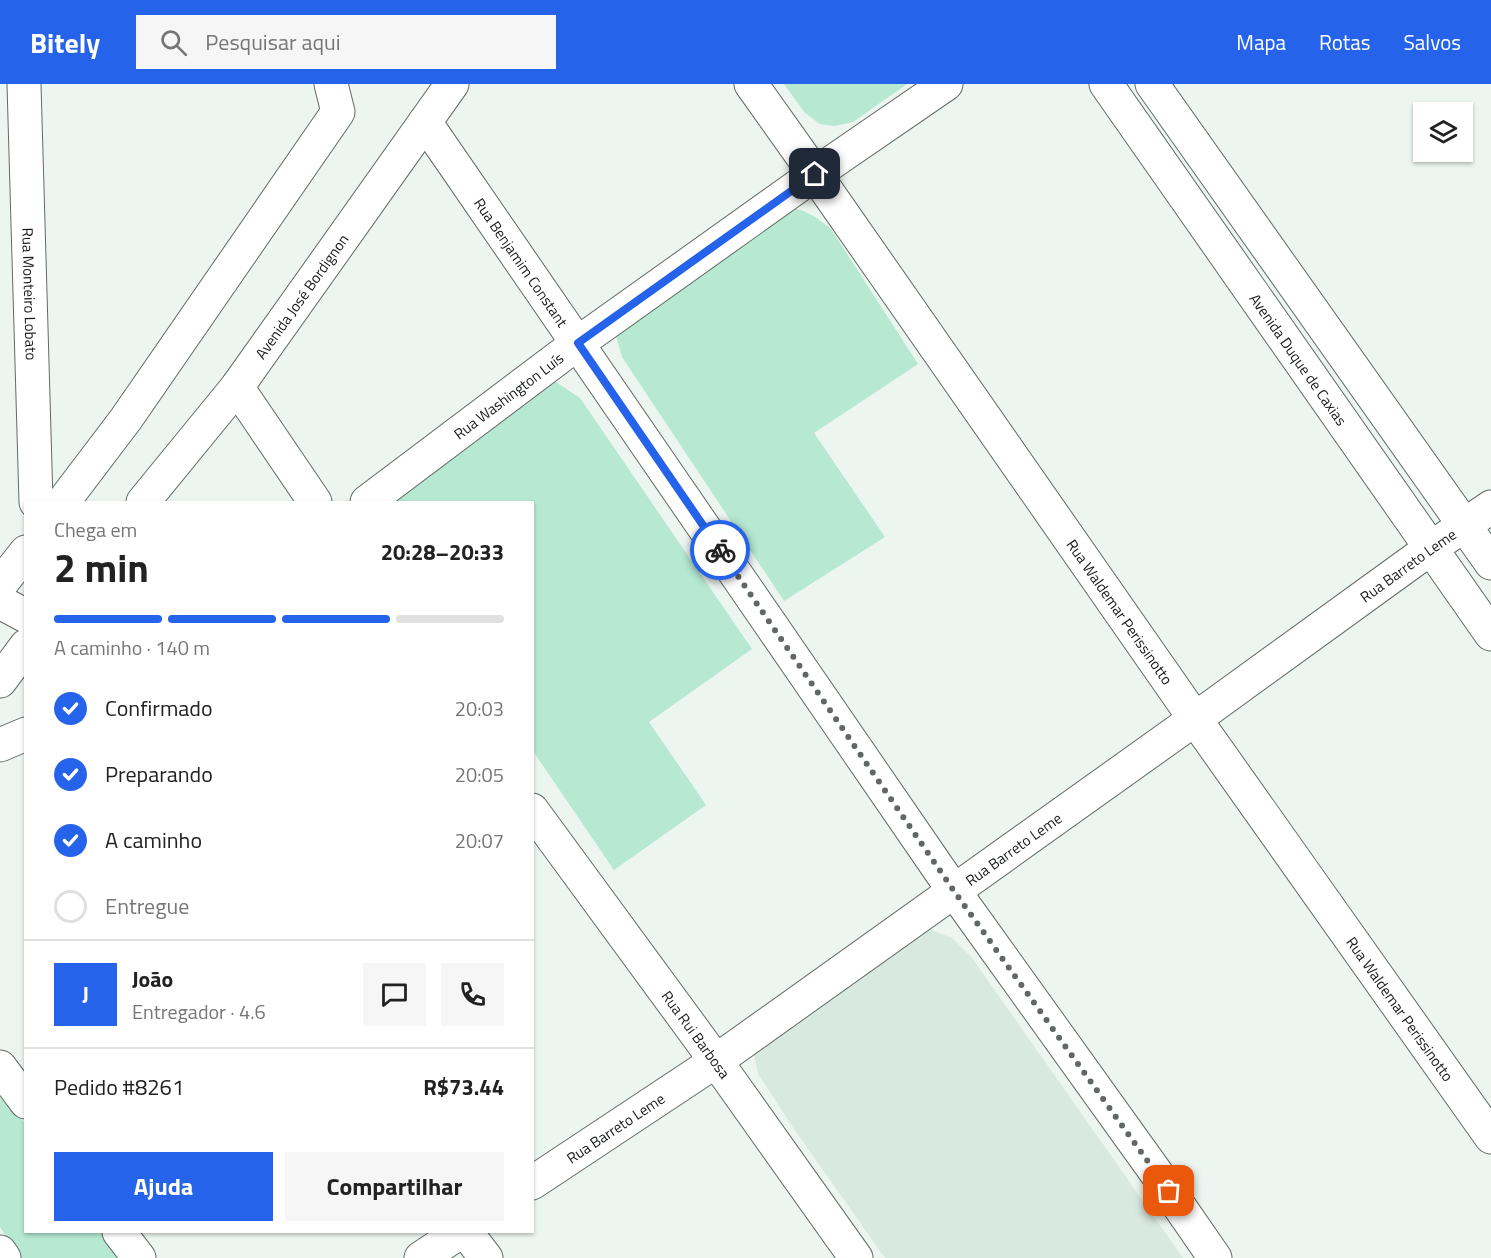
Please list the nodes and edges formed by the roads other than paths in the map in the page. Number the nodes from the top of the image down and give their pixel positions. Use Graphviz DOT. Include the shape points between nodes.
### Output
graph roads {
  1 [pos="24,84"];
  2 [pos="357,84"];
  3 [pos="452,84"];
  4 [pos="751,84"];
  5 [pos="946,84"];
  6 [pos="1107,84"];
  7 [pos="1152,84"];
  8 [pos="335,98"];
  9 [pos="425,122"];
  10 [pos="815,174"];
  11 [pos="578,343"];
  12 [pos="237,387"];
  13 [pos="35,451"];
  14 [pos="85,473"];
  15 [pos="36,501"];
  16 [pos="64,501"];
  17 [pos="144,501"];
  18 [pos="314,501"];
  19 [pos="368,501"];
  20 [pos="1491,507"];
  21 [pos="1464,526"];
  22 [pos="1431,548"];
  23 [pos="24,555"];
  24 [pos="1491,563"];
  25 [pos="0,585"];
  26 [pos="0,602"];
  27 [pos="24,615"];
  28 [pos="1491,634"];
  29 [pos="24,649"];
  30 [pos="0,681"];
  31 [pos="1195,719"];
  32 [pos="24,735"];
  33 [pos="0,745"];
  34 [pos="534,813"];
  35 [pos="954,891"];
  36 [pos="716,1061"];
  37 [pos="0,1066"];
  38 [pos="24,1099"];
  39 [pos="1491,1137"];
  40 [pos="534,1182"];
  41 [pos="120,1233"];
  42 [pos="458,1233"];
  43 [pos="467,1233"];
  44 [pos="0,1252"];
  45 [pos="4,1258"];
  46 [pos="138,1258"];
  47 [pos="421,1258"];
  48 [pos="486,1258"];
  49 [pos="856,1258"];
  50 [pos="1215,1258"];
  1 -- 13 [label="street, Rua Monteiro Lobato"];
  2 -- 8 [label="street"];
  3 -- 9 [label="street, Avenida José Bordignon"];
  4 -- 10 [label="street, Rua Waldemar Perissinotto"];
  5 -- 10 [label="street, Rua Washington Luís"];
  6 -- 22 [label="street, Avenida Duque de Caxias"];
  7 -- 21 [label="street"];
  8 -- 14 [label="street" via="126,419"];
  9 -- 11 [label="street, Rua Benjamim Constant"];
  9 -- 12 [label="street, Avenida José Bordignon"];
  10 -- 11 [label="street, Rua Washington Luís"];
  10 -- 31 [label="street, Rua Waldemar Perissinotto"];
  11 -- 19 [label="street, Rua Washington Luís"];
  11 -- 35 [label="street, Rua Benjamim Constant"];
  12 -- 17 [label="street, Avenida José Bordignon"];
  12 -- 18 [label="street"];
  13 -- 14 [label="street"];
  13 -- 15 [label="street, Rua Monteiro Lobato"];
  14 -- 16 [label="street"];
  20 -- 21 [label="street, Rua Barreto Leme"];
  21 -- 22 [label="street, Rua Barreto Leme"];
  21 -- 24 [label="street"];
  22 -- 28 [label="street, Avenida Duque de Caxias"];
  22 -- 31 [label="street, Rua Barreto Leme"];
  23 -- 25 [label="street"];
  26 -- 27 [label="street"];
  29 -- 30 [label="street"];
  31 -- 35 [label="street, Rua Barreto Leme"];
  31 -- 39 [label="street, Rua Waldemar Perissinotto"];
  32 -- 33 [label="street"];
  34 -- 36 [label="street, Rua Rui Barbosa"];
  35 -- 36 [label="street, Rua Barreto Leme"];
  35 -- 50 [label="street, Rua Benjamim Constant"];
  36 -- 40 [label="street, Rua Barreto Leme"];
  36 -- 49 [label="street, Rua Rui Barbosa"];
  37 -- 38 [label="street"];
  41 -- 46 [label="street"];
  42 -- 47 [label="street"];
  43 -- 48 [label="street"];
  44 -- 45 [label="street"];
}
